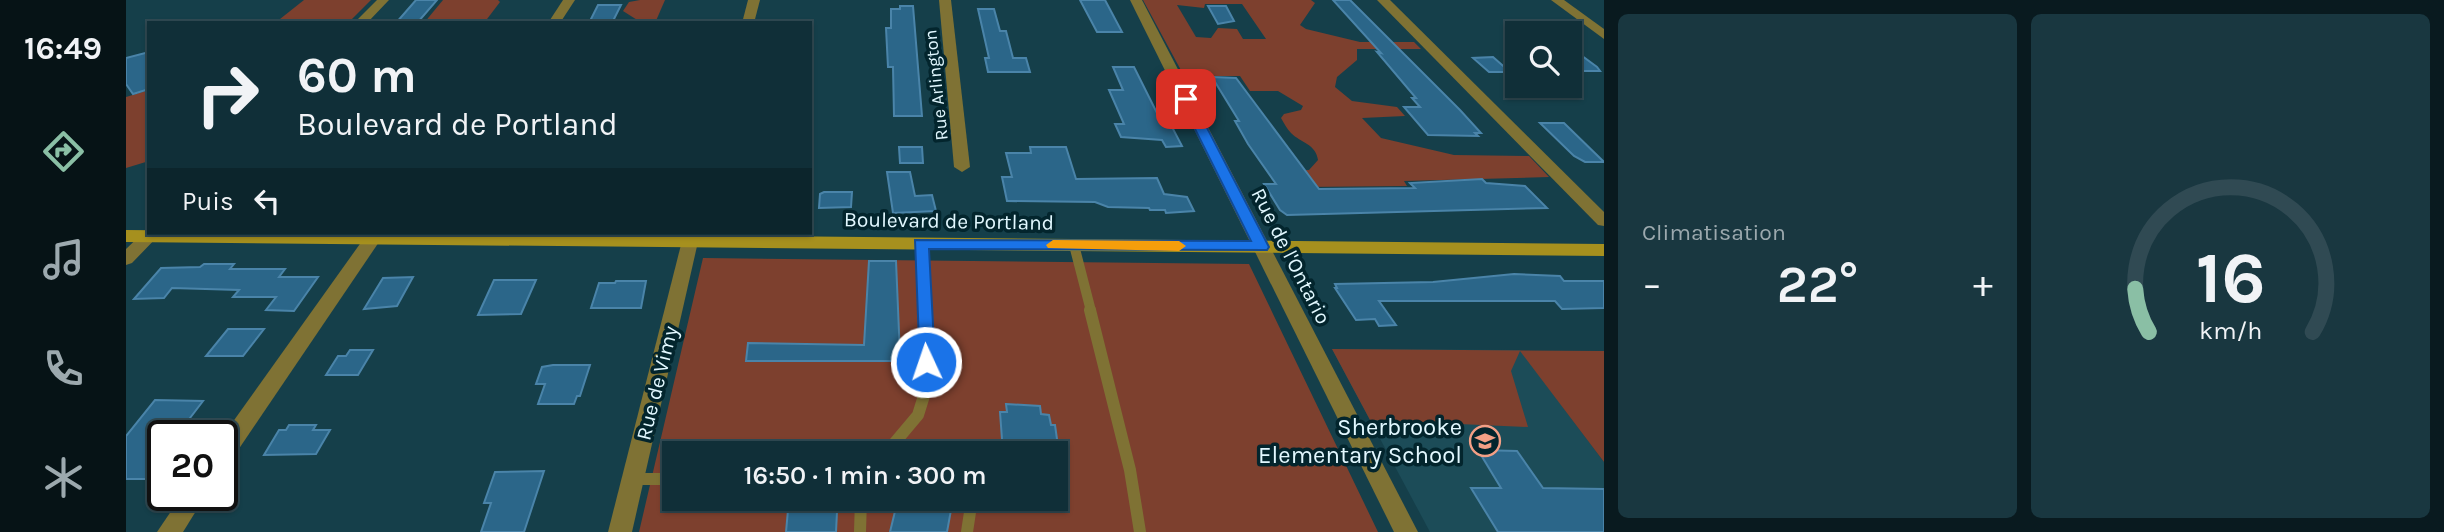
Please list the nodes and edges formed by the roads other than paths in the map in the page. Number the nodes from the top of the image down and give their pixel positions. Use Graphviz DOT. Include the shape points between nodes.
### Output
graph roads {
  1 [pos="383,0"];
  2 [pos="569,0"];
  3 [pos="754,0"];
  4 [pos="945,0"];
  5 [pos="1136,0"];
  6 [pos="1383,0"];
  7 [pos="1557,0"];
  8 [pos="362,21"];
  9 [pos="555,21"];
  10 [pos="749,21"];
  11 [pos="1604,35"];
  12 [pos="962,167"];
  13 [pos="1604,221"];
  14 [pos="147,234"];
  15 [pos="150,235"];
  16 [pos="206,235"];
  17 [pos="126,236"];
  18 [pos="422,236"];
  19 [pos="691,237"];
  20 [pos="373,238"];
  21 [pos="921,244"];
  22 [pos="1074,245"];
  23 [pos="1261,247"];
  24 [pos="1604,250"];
  25 [pos="126,259"];
  26 [pos="238,432"];
  27 [pos="896,441"];
  28 [pos="634,479"];
  29 [pos="662,479"];
  30 [pos="184,511"];
  31 [pos="861,511"];
  32 [pos="970,511"];
  33 [pos="169,532"];
  34 [pos="620,532"];
  35 [pos="860,532"];
  36 [pos="967,532"];
  37 [pos="1140,532"];
  38 [pos="1406,532"];
  1 -- 8 [label="street"];
  2 -- 9 [label="street"];
  3 -- 10 [label="street"];
  4 -- 12 [label="street, Rue Arlington"];
  5 -- 23 [label="street, Rue de l'Ontario"];
  6 -- 13 [label="street"];
  7 -- 11 [label="street"];
  14 -- 17 [label="main road, Boulevard de Portland"];
  15 -- 25 [label="street"];
  16 -- 20 [label="main road, Boulevard de Portland"];
  18 -- 19 [label="main road, Boulevard de Portland"];
  18 -- 20 [label="main road, Boulevard de Portland"];
  19 -- 21 [label="main road, Boulevard de Portland"];
  19 -- 28 [label="street, Rue de Vimy"];
  20 -- 26 [label="street"];
  21 -- 22 [label="main road, Boulevard de Portland"];
  21 -- 27 [label="lane" via="927,386 918,415"];
  22 -- 23 [label="main road, Boulevard de Portland"];
  22 -- 37 [label="lane" via="1130,470"];
  23 -- 24 [label="main road, Boulevard de Portland"];
  23 -- 38 [label="street, Rue de l'Ontario"];
  28 -- 29 [label="lane"];
  28 -- 34 [label="street, Rue de Vimy"];
  30 -- 33 [label="street"];
  31 -- 35 [label="lane"];
  32 -- 36 [label="lane"];
}
